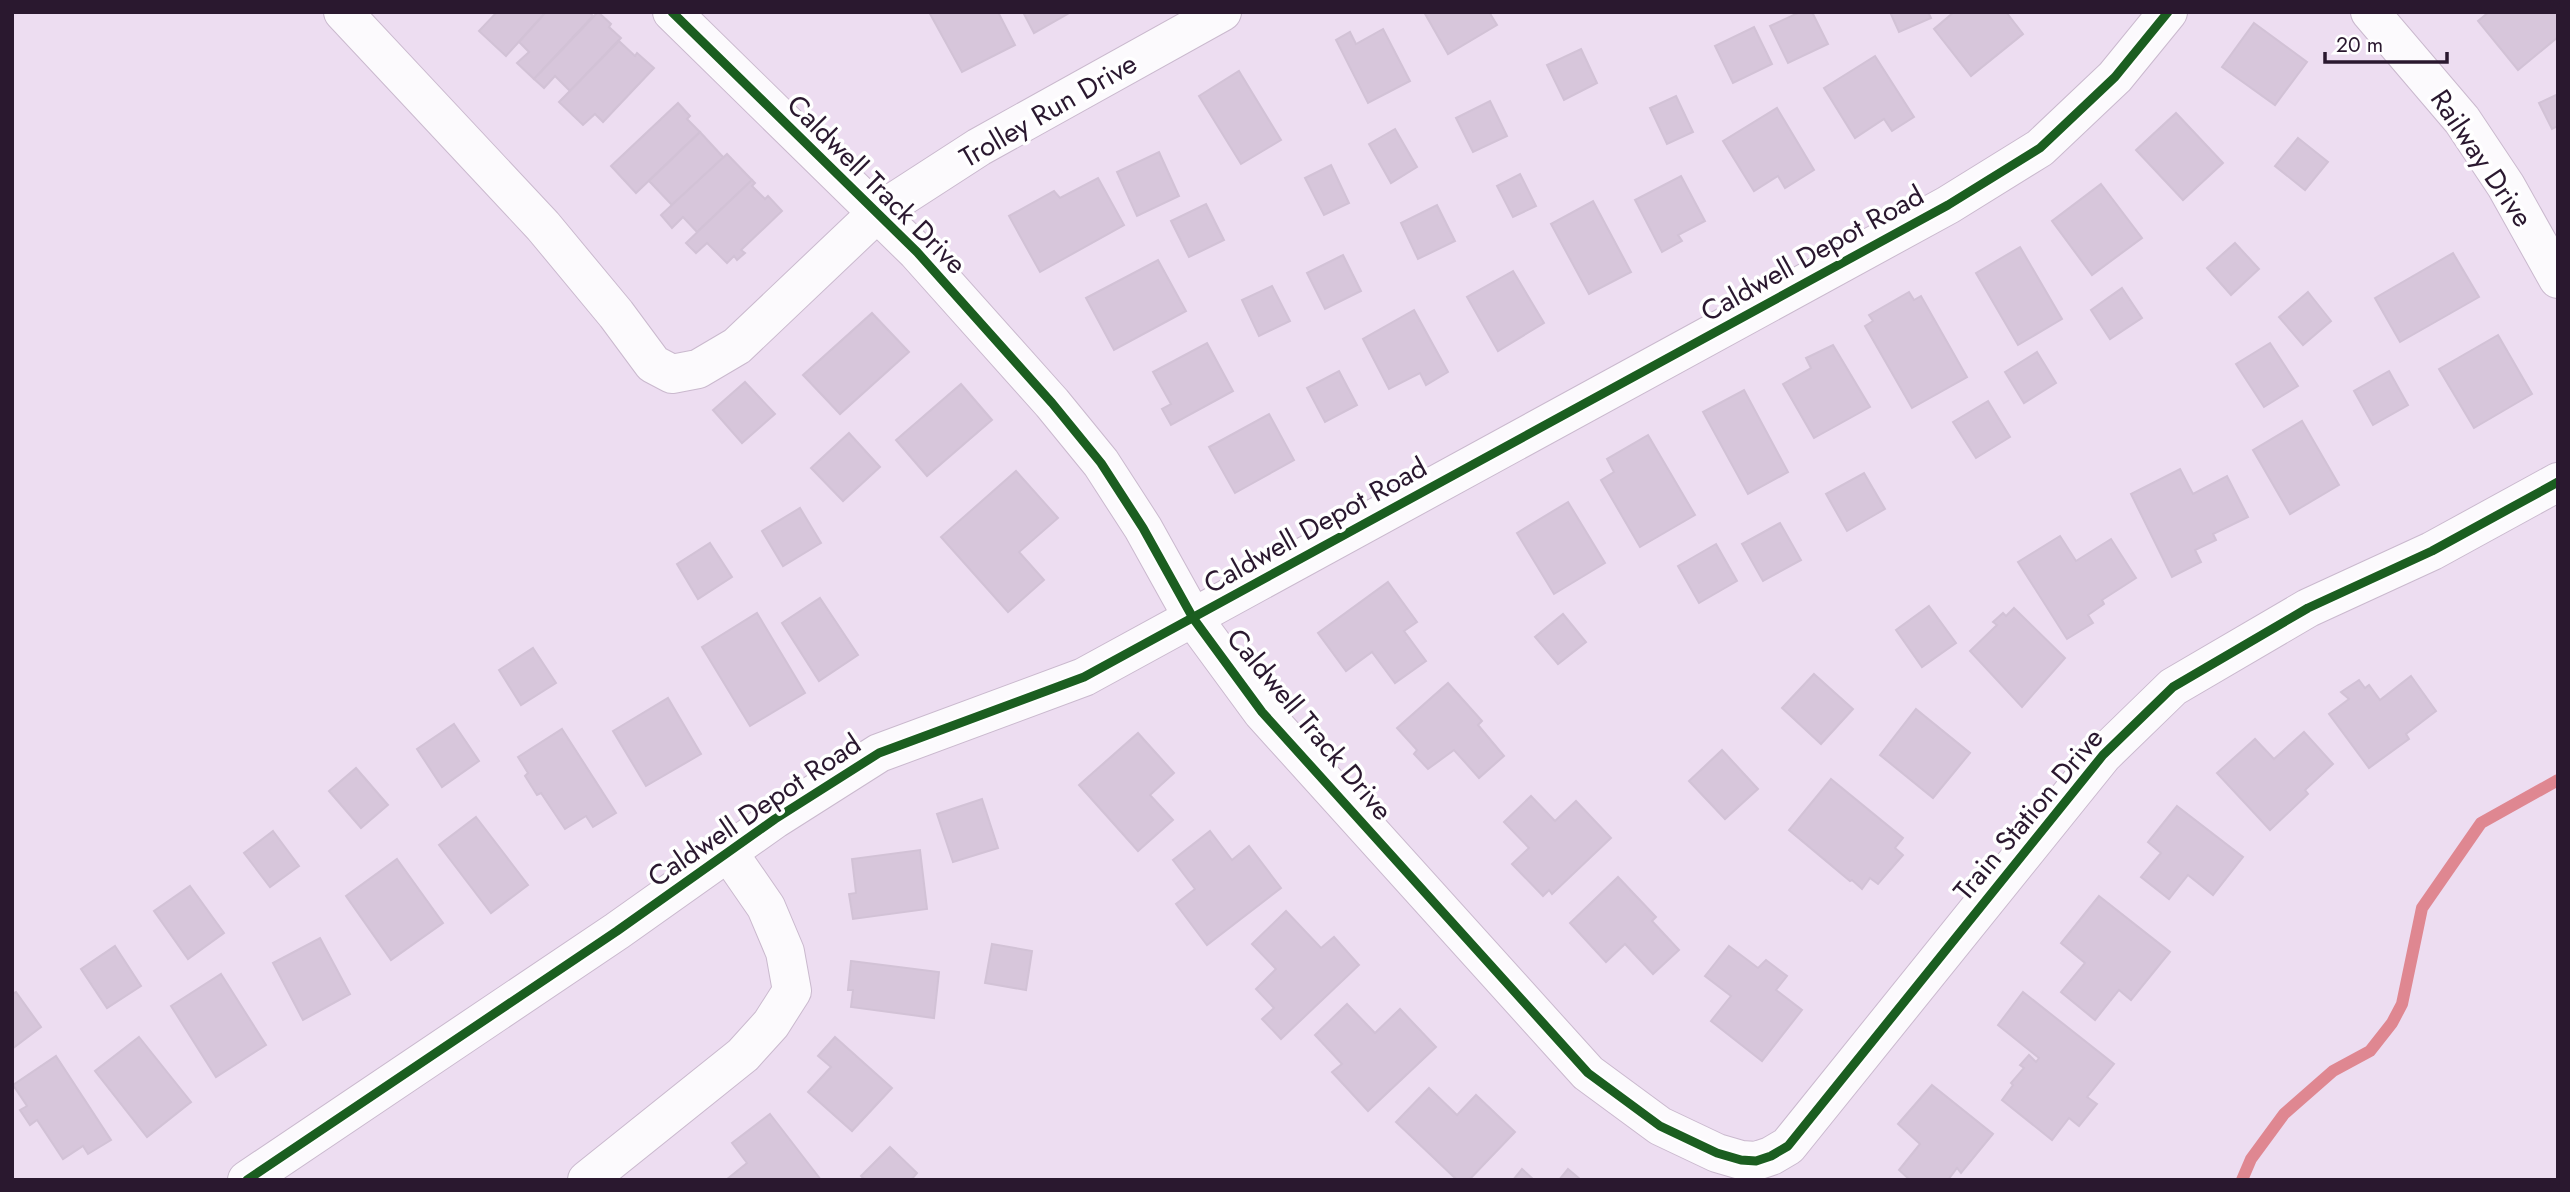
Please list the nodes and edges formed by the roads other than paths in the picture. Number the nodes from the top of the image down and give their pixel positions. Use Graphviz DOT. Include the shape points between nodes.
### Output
graph roads {
  1 [pos="343,12"];
  2 [pos="672,12"];
  3 [pos="1222,12"];
  4 [pos="2168,12"];
  5 [pos="2370,12"];
  6 [pos="877,213"];
  7 [pos="2558,279"];
  8 [pos="2558,482"];
  9 [pos="1193,618"];
  10 [pos="728,852"];
  11 [pos="1741,1160"];
  12 [pos="247,1180"];
  13 [pos="587,1180"];
  1 -- 6 [label="street, Trolley Run Drive" via="543,226 653,364 672,374 698,369 737,346"];
  2 -- 6 [label="street, Caldwell Track Drive"];
  3 -- 6 [label="street, Trolley Run Drive" via="979,147"];
  4 -- 9 [label="street, Caldwell Depot Road" via="2115,77 2040,148 1936,212"];
  5 -- 7 [label="street, Railway Drive" via="2462,120 2506,186"];
  6 -- 9 [label="street, Caldwell Track Drive" via="964,304 1101,463"];
  8 -- 11 [label="street, Train Station Drive" via="2432,551 2308,608 2174,687 2103,755 1788,1146 1756,1161"];
  9 -- 10 [label="street, Caldwell Depot Road" via="1084,677 878,752"];
  9 -- 11 [label="street, Caldwell Track Drive" via="1262,712 1588,1073 1660,1126"];
  10 -- 12 [label="street, Caldwell Depot Road"];
  10 -- 13 [label="street" via="766,907 785,952 792,991 743,1055"];
}
